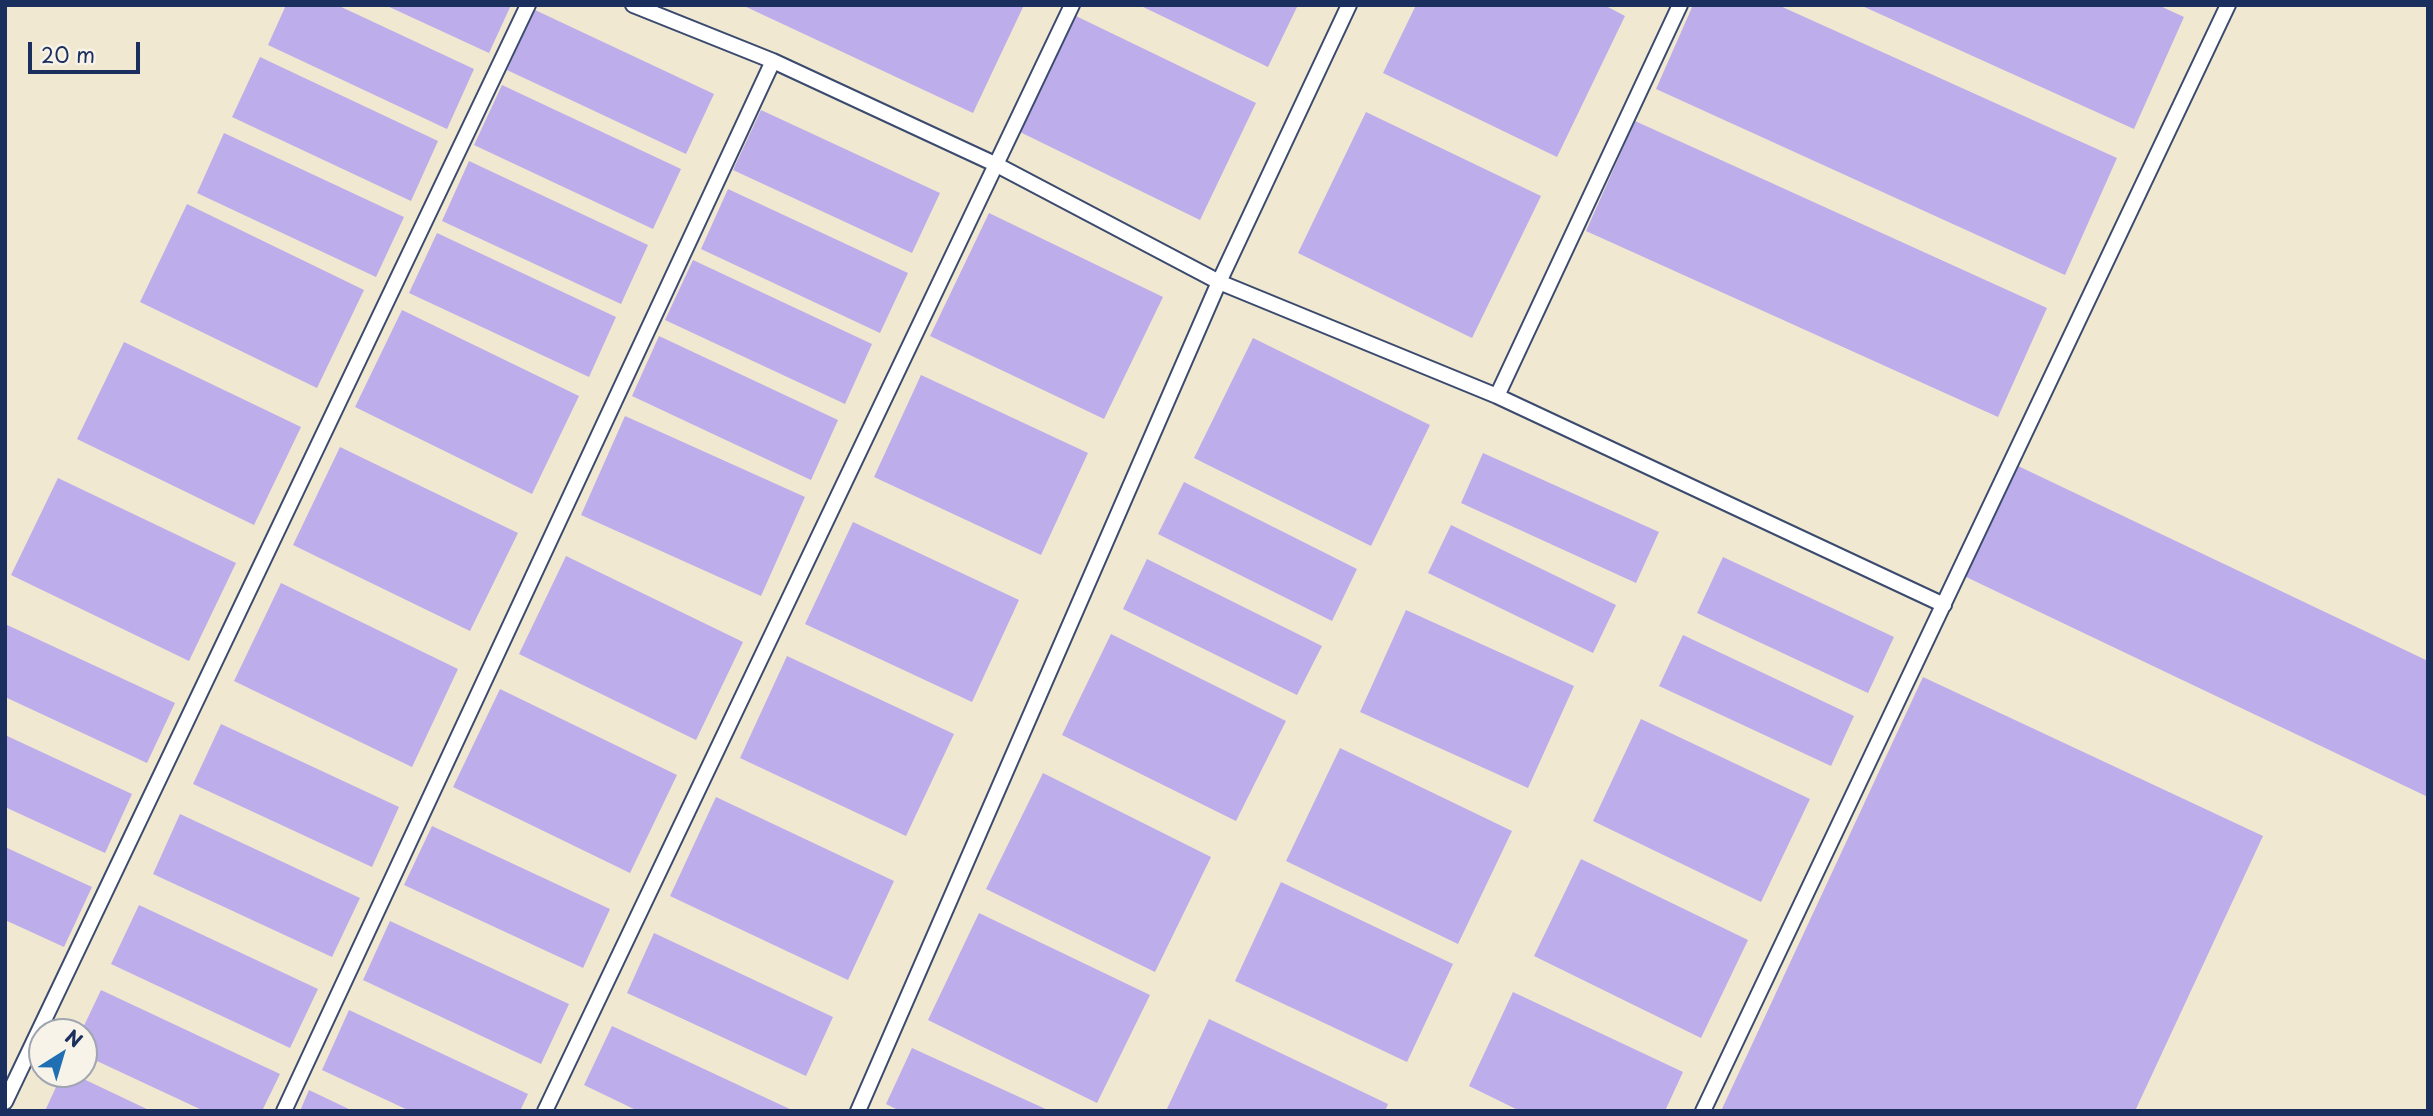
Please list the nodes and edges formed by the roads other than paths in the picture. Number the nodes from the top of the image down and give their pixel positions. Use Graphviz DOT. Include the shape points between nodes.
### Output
graph roads {
  1 [pos="528,5"];
  2 [pos="633,5"];
  3 [pos="1072,5"];
  4 [pos="1349,5"];
  5 [pos="1680,5"];
  6 [pos="2228,5"];
  7 [pos="773,61"];
  8 [pos="997,165"];
  9 [pos="1219,282"];
  10 [pos="1496,396"];
  11 [pos="1944,605"];
  12 [pos="5,1102"];
  13 [pos="284,1111"];
  14 [pos="545,1111"];
  15 [pos="858,1111"];
  16 [pos="1703,1111"];
  1 -- 12 [label="lane"];
  2 -- 7 [label="lane"];
  3 -- 8 [label="lane"];
  4 -- 9 [label="lane"];
  5 -- 10 [label="lane"];
  6 -- 11 [label="lane"];
  7 -- 8 [label="lane"];
  7 -- 13 [label="lane"];
  8 -- 9 [label="lane"];
  8 -- 14 [label="lane"];
  9 -- 10 [label="lane"];
  9 -- 15 [label="lane"];
  10 -- 11 [label="lane"];
  11 -- 16 [label="lane"];
}
